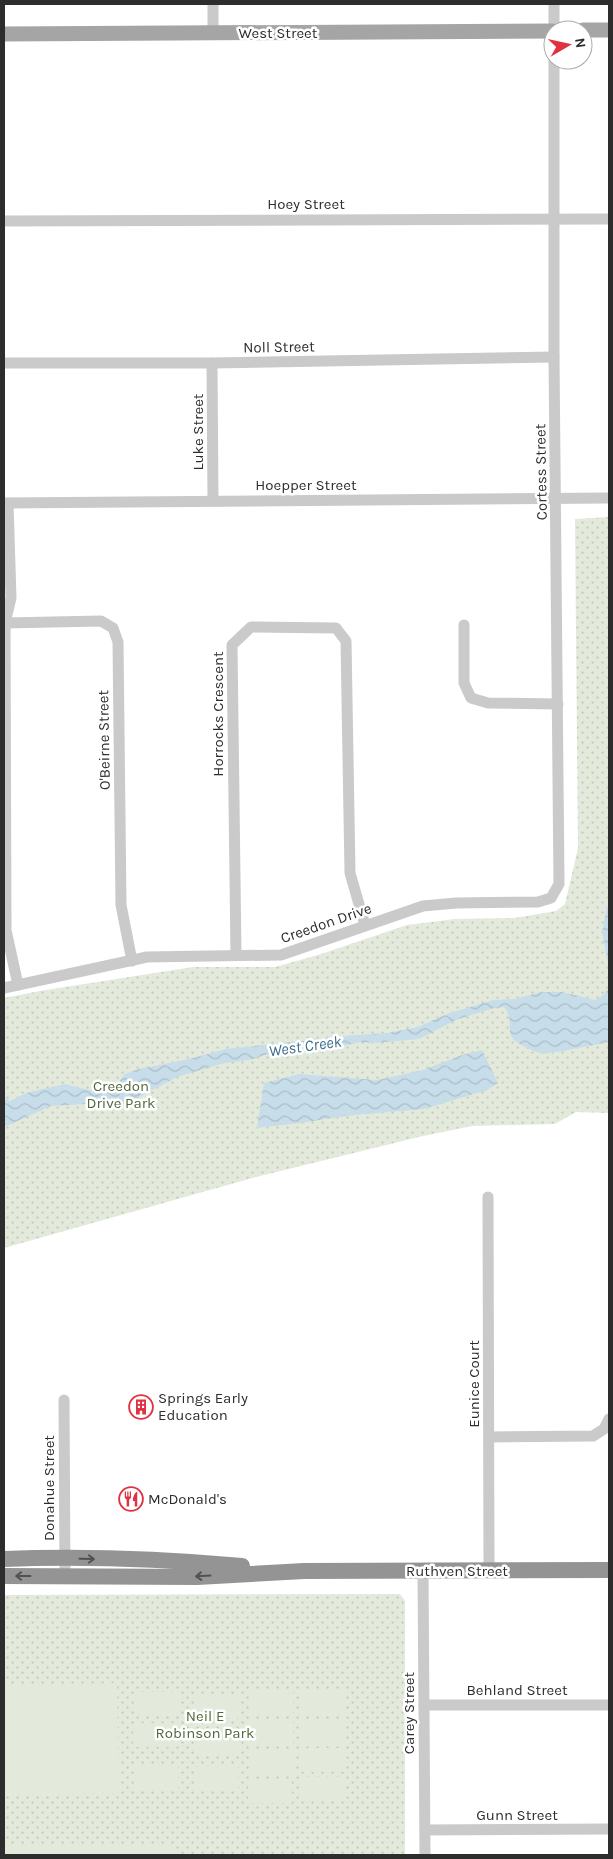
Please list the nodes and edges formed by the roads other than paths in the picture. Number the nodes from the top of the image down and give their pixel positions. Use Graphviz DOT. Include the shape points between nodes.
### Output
graph roads {
  1 [pos="213,4"];
  2 [pos="554,4"];
  3 [pos="554,20"];
  4 [pos="543,30"];
  5 [pos="593,30"];
  6 [pos="609,30"];
  7 [pos="213,33"];
  8 [pos="4,34"];
  9 [pos="554,70"];
  10 [pos="555,218"];
  11 [pos="609,219"];
  12 [pos="4,221"];
  13 [pos="554,357"];
  14 [pos="4,363"];
  15 [pos="212,363"];
  16 [pos="556,498"];
  17 [pos="609,498"];
  18 [pos="213,501"];
  19 [pos="6,503"];
  20 [pos="5,623"];
  21 [pos="464,625"];
  22 [pos="558,704"];
  23 [pos="559,884"];
  24 [pos="365,925"];
  25 [pos="236,956"];
  26 [pos="132,961"];
  27 [pos="18,985"];
  28 [pos="4,988"];
  29 [pos="488,1198"];
  30 [pos="64,1400"];
  31 [pos="609,1419"];
  32 [pos="490,1437"];
  33 [pos="65,1558"];
  34 [pos="4,1559"];
  35 [pos="609,1570"];
  36 [pos="304,1571"];
  37 [pos="424,1571"];
  38 [pos="490,1571"];
  39 [pos="4,1576"];
  40 [pos="65,1576"];
  41 [pos="424,1705"];
  42 [pos="609,1705"];
  43 [pos="609,1829"];
  44 [pos="425,1830"];
  45 [pos="425,1855"];
  1 -- 7 [label="street"];
  2 -- 3 [label="street"];
  4 -- 7 [label="main road, West Street"];
  5 -- 6 [label="main road"];
  7 -- 8 [label="main road, West Street"];
  9 -- 10 [label="street, Cortess Street"];
  10 -- 11 [label="street, Hoey Street"];
  10 -- 12 [label="street, Hoey Street"];
  10 -- 13 [label="street, Cortess Street"];
  13 -- 15 [label="street, Noll Street"];
  13 -- 16 [label="street, Cortess Street"];
  14 -- 15 [label="street, Noll Street"];
  15 -- 18 [label="street, Luke Street"];
  16 -- 17 [label="street, Hoepper Street"];
  16 -- 18 [label="street, Hoepper Street"];
  16 -- 22 [label="street, Cortess Street"];
  18 -- 19 [label="street, Hoepper Street"];
  19 -- 20 [label="street" via="10,598"];
  20 -- 26 [label="street, O'Beirne Street" via="100,621 113,628 118,642 121,905"];
  20 -- 27 [label="street" via="6,930"];
  21 -- 22 [label="street" via="464,683 471,698 488,703"];
  22 -- 23 [label="street, Cortess Street"];
  23 -- 24 [label="street, Creedon Drive" via="551,898 538,902 423,906"];
  24 -- 25 [label="street, Creedon Drive" via="281,954"];
  24 -- 25 [label="street, Horrocks Crescent" via="350,873 346,641 336,628 251,627 232,645"];
  25 -- 26 [label="street, Creedon Drive" via="148,957"];
  26 -- 27 [label="street, Creedon Drive"];
  27 -- 28 [label="street, Creedon Drive"];
  29 -- 32 [label="street, Eunice Court"];
  30 -- 33 [label="street, Donahue Street"];
  31 -- 32 [label="street" via="604,1428 592,1436"];
  32 -- 38 [label="street, Eunice Court"];
  33 -- 34 [label="highway, Ruthven Street"];
  33 -- 36 [label="highway, Ruthven Street, one-way" via="177,1560"];
  33 -- 40 [label="street, Donahue Street"];
  35 -- 38 [label="highway, Ruthven Street"];
  36 -- 37 [label="highway, Ruthven Street"];
  36 -- 40 [label="highway, Ruthven Street, one-way" via="197,1577"];
  37 -- 38 [label="highway, Ruthven Street"];
  37 -- 41 [label="street, Carey Street"];
  40 -- 39 [label="highway, Ruthven Street, one-way"];
  41 -- 42 [label="street, Behland Street"];
  41 -- 44 [label="street, Carey Street"];
  43 -- 44 [label="street, Gunn Street"];
  44 -- 45 [label="street, Carey Street"];
}
